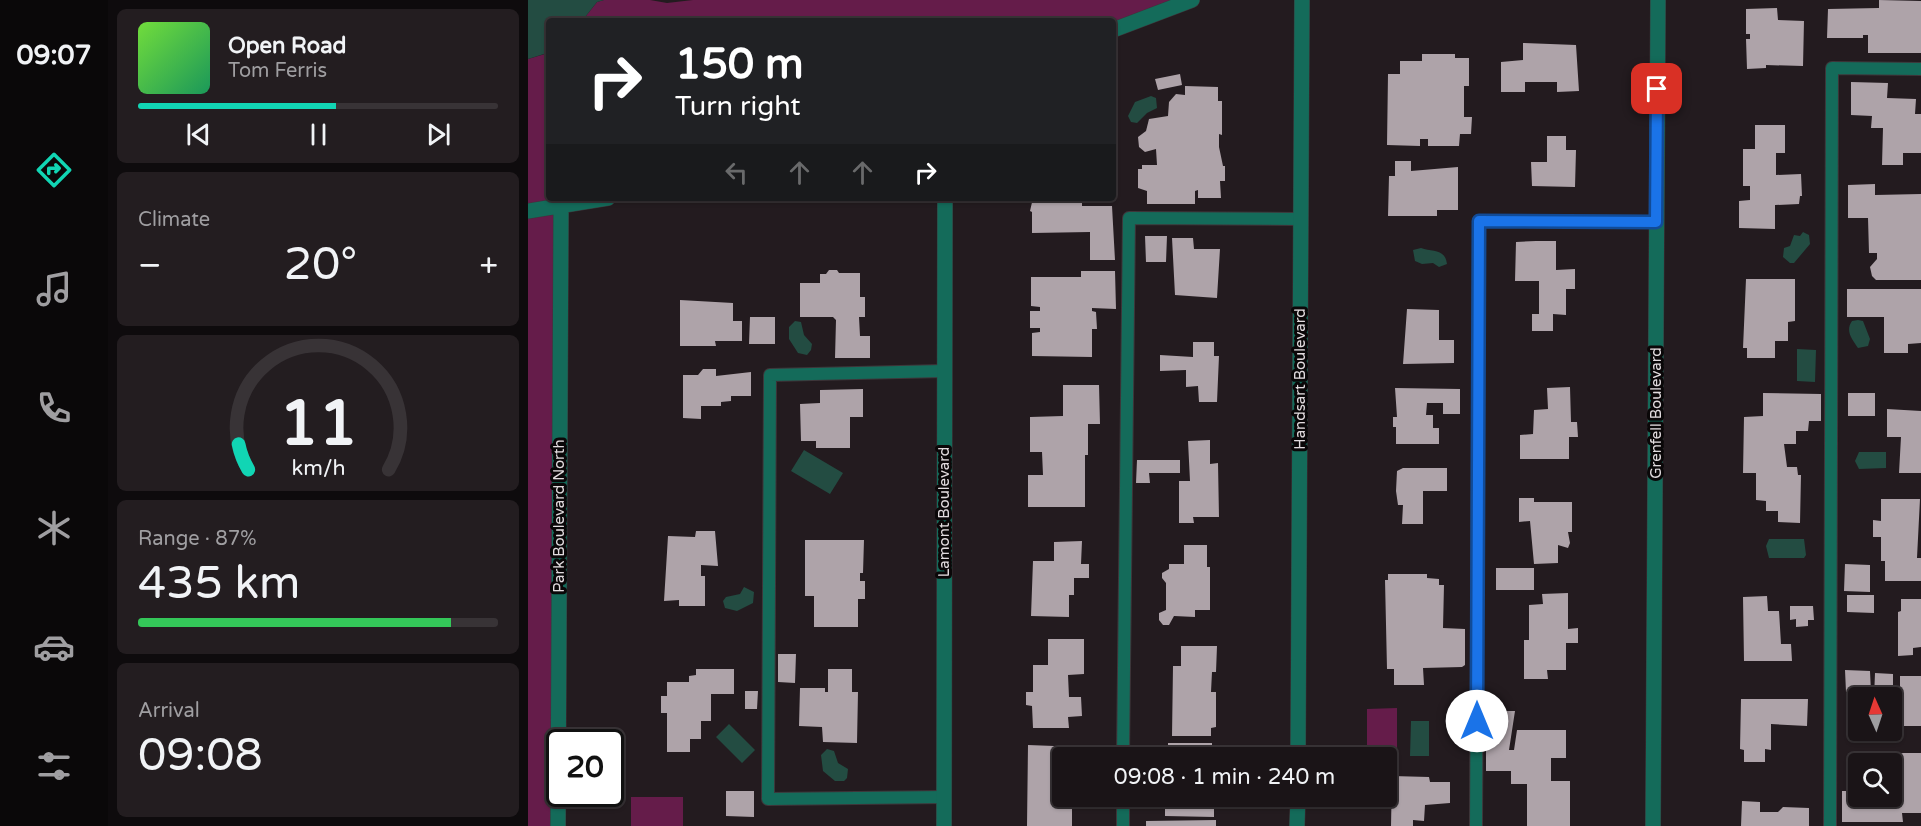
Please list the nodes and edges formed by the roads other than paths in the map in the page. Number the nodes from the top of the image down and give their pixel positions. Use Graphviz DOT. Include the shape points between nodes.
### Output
graph roads {
  1 [pos="1192,0"];
  2 [pos="1302,0"];
  3 [pos="1658,0"];
  4 [pos="1116,29"];
  5 [pos="1921,69"];
  6 [pos="590,201"];
  7 [pos="945,201"];
  8 [pos="561,206"];
  9 [pos="528,211"];
  10 [pos="1300,219"];
  11 [pos="1656,222"];
  12 [pos="943,371"];
  13 [pos="1123,747"];
  14 [pos="1298,747"];
  15 [pos="945,797"];
  16 [pos="1123,807"];
  17 [pos="1298,807"];
  18 [pos="558,826"];
  19 [pos="944,826"];
  20 [pos="1123,826"];
  21 [pos="1297,826"];
  22 [pos="1476,826"];
  23 [pos="1653,826"];
  24 [pos="1830,826"];
  1 -- 4 [label="street"];
  2 -- 10 [label="street, Handsart Boulevard"];
  3 -- 11 [label="street, Grenfell Boulevard"];
  5 -- 24 [label="lane" via="1832,68"];
  6 -- 8 [label="street"];
  7 -- 12 [label="street, Lamont Boulevard"];
  8 -- 9 [label="street"];
  8 -- 18 [label="street, Park Boulevard North"];
  10 -- 13 [label="lane" via="1129,218"];
  10 -- 14 [label="street, Handsart Boulevard"];
  11 -- 22 [label="lane" via="1479,221"];
  11 -- 23 [label="street, Grenfell Boulevard"];
  12 -- 15 [label="street, Lamont Boulevard"];
  12 -- 15 [label="lane" via="770,375 768,799"];
  15 -- 19 [label="street, Lamont Boulevard"];
  16 -- 20 [label="lane"];
  17 -- 21 [label="street"];
}
